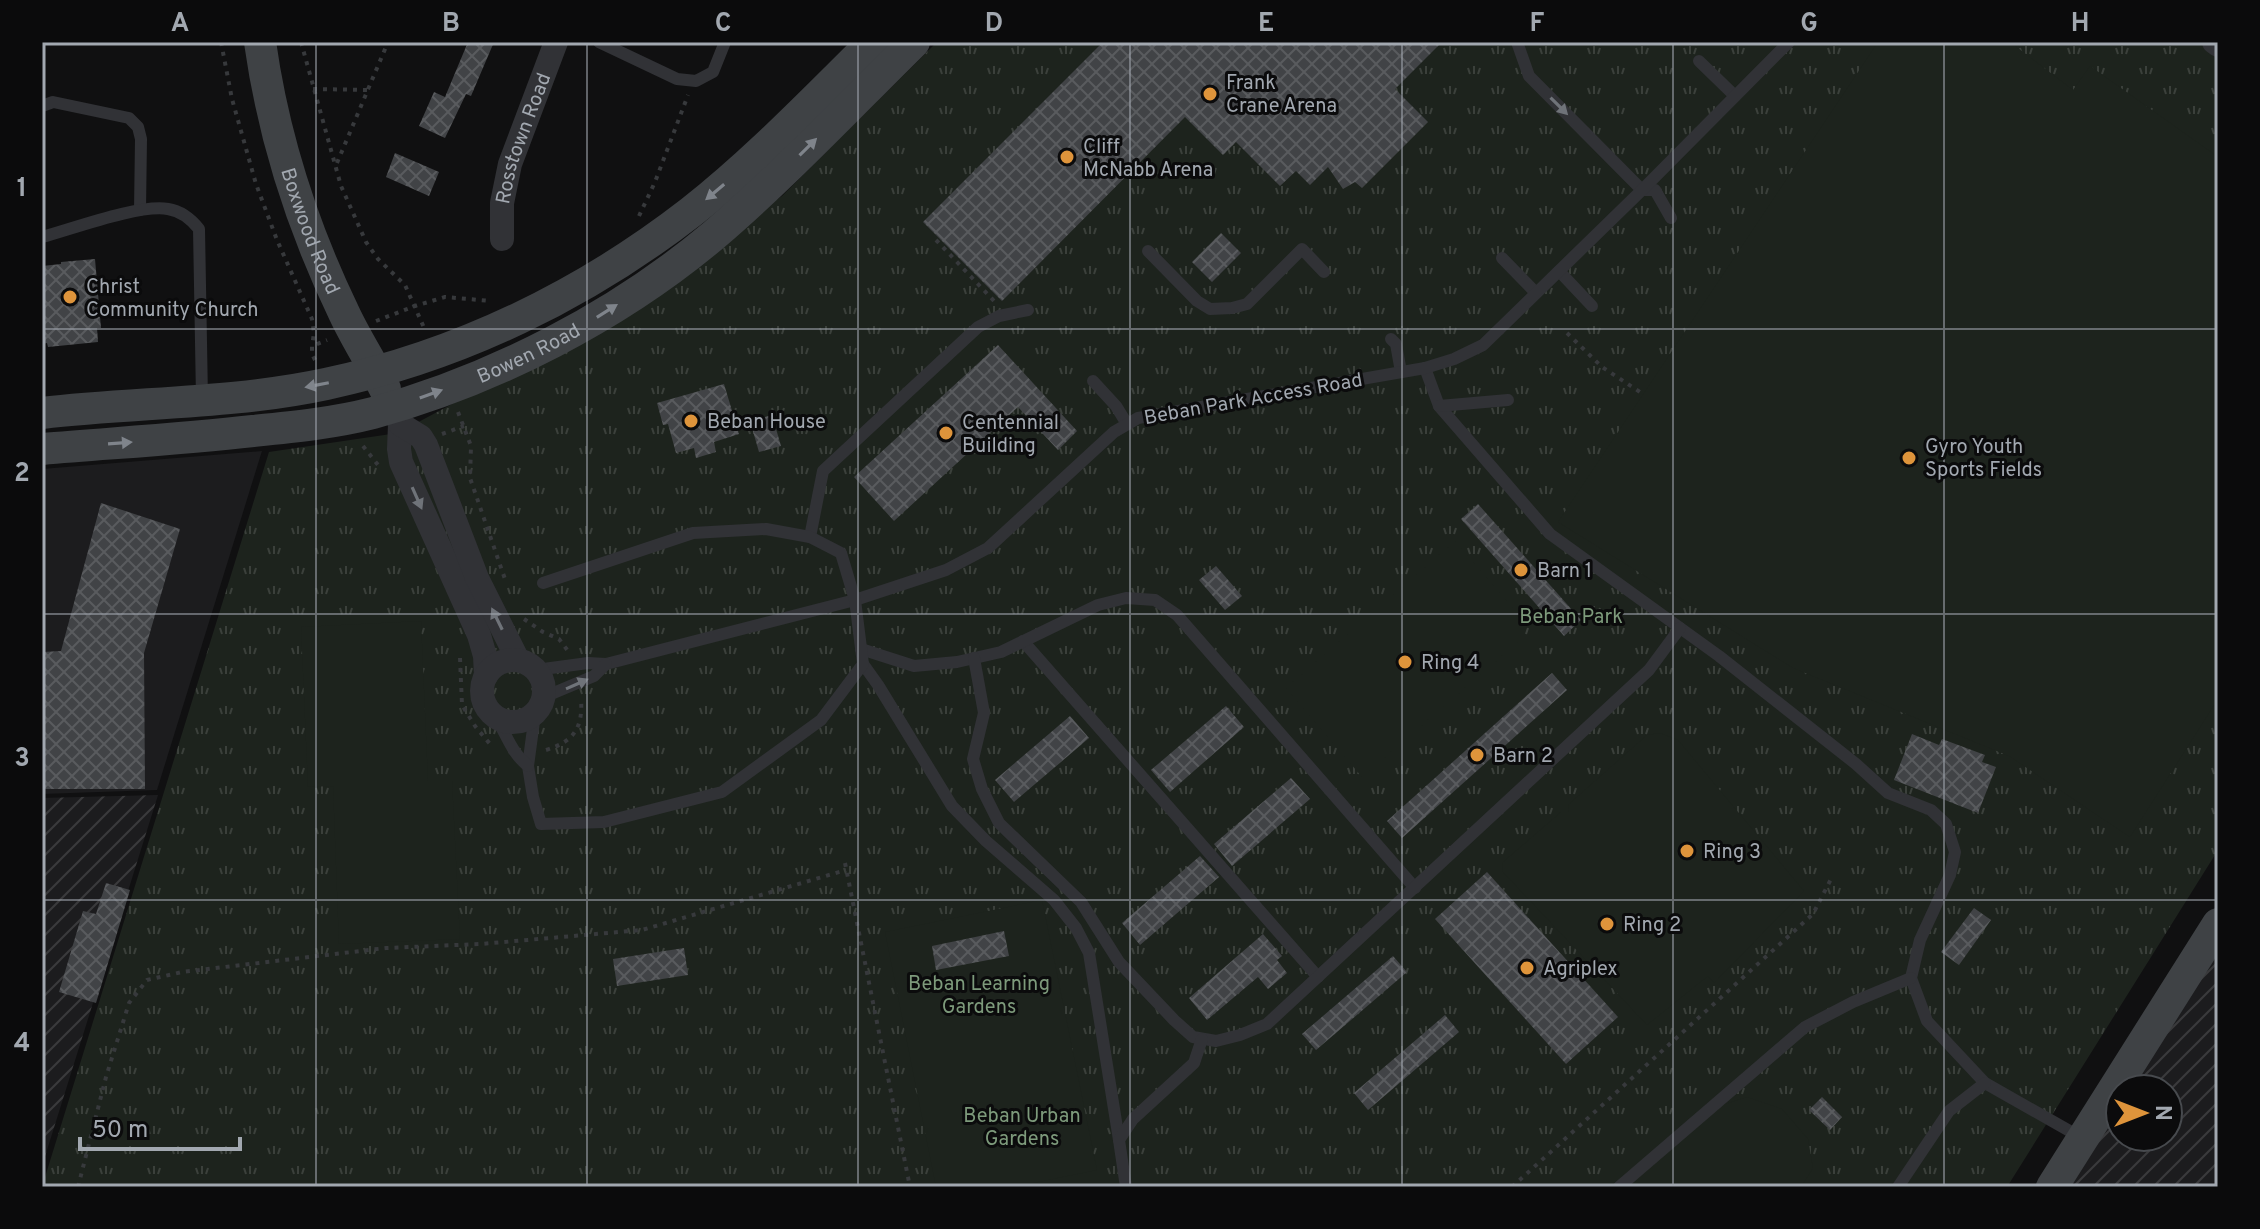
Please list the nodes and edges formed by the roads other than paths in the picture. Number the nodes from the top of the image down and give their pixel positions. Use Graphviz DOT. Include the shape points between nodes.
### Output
graph roads {
  1 [pos="260,42"];
  2 [pos="556,42"];
  3 [pos="599,42"];
  4 [pos="725,42"];
  5 [pos="873,42"];
  6 [pos="914,42"];
  7 [pos="1517,42"];
  8 [pos="1789,42"];
  9 [pos="1699,61"];
  10 [pos="1735,96"];
  11 [pos="42,106"];
  12 [pos="1642,190"];
  13 [pos="140,210"];
  14 [pos="1671,218"];
  15 [pos="42,237"];
  16 [pos="502,239"];
  17 [pos="1148,251"];
  18 [pos="1502,258"];
  19 [pos="1559,271"];
  20 [pos="1324,272"];
  21 [pos="1536,293"];
  22 [pos="1592,306"];
  23 [pos="1028,310"];
  24 [pos="1391,339"];
  25 [pos="1425,368"];
  26 [pos="376,371"];
  27 [pos="1401,372"];
  28 [pos="1093,381"];
  29 [pos="202,400"];
  30 [pos="1508,400"];
  31 [pos="1439,406"];
  32 [pos="42,413"];
  33 [pos="397,415"];
  34 [pos="1127,424"];
  35 [pos="42,449"];
  36 [pos="810,537"];
  37 [pos="543,583"];
  38 [pos="855,600"];
  39 [pos="1680,628"];
  40 [pos="1023,641"];
  41 [pos="861,649"];
  42 [pos="974,658"];
  43 [pos="606,664"];
  44 [pos="863,664"];
  45 [pos="527,665"];
  46 [pos="486,676"];
  47 [pos="539,706"];
  48 [pos="496,718"];
  49 [pos="528,766"];
  50 [pos="1415,888"];
  51 [pos="2218,924"];
  52 [pos="1318,977"];
  53 [pos="1911,978"];
  54 [pos="1202,1039"];
  55 [pos="1985,1083"];
  56 [pos="2083,1138"];
  57 [pos="1119,1140"];
  58 [pos="1126,1187"];
  59 [pos="1619,1187"];
  60 [pos="1898,1187"];
  61 [pos="2052,1187"];
  1 -- 26 [label="main road, Boxwood Road" via="279,138 309,228 344,313"];
  2 -- 16 [label="street, Rosstown Road" via="510,164"];
  3 -- 4 [label="lane" via="677,79 696,81 713,72"];
  5 -- 26 [label="main road, Bowen Road, one-way" via="750,161 653,240 523,317"];
  33 -- 6 [label="main road, Bowen Road, one-way" via="538,349 658,278 761,193"];
  7 -- 12 [label="lane, one-way" via="1529,76"];
  8 -- 10 [label="lane, Beban Park Access Road"];
  9 -- 10 [label="lane"];
  10 -- 12 [label="lane, Beban Park Access Road"];
  11 -- 13 [label="lane" via="53,102 129,118 138,127"];
  12 -- 14 [label="lane" via="1655,190"];
  12 -- 19 [label="lane, Beban Park Access Road"];
  13 -- 15 [label="lane"];
  13 -- 29 [label="lane" via="168,209 189,217 199,229"];
  17 -- 20 [label="lane" via="1210,309 1247,304 1302,249"];
  18 -- 21 [label="lane"];
  19 -- 21 [label="lane, Beban Park Access Road"];
  19 -- 22 [label="lane"];
  21 -- 25 [label="lane, Beban Park Access Road" via="1483,345"];
  23 -- 36 [label="lane" via="978,327 823,471"];
  24 -- 27 [label="lane"];
  25 -- 27 [label="lane, Beban Park Access Road"];
  25 -- 31 [label="lane"];
  26 -- 29 [label="main road, Bowen Road, one-way" via="275,393"];
  26 -- 33 [label="main road, Boxwood Road"];
  27 -- 34 [label="lane, Beban Park Access Road"];
  28 -- 34 [label="lane"];
  29 -- 32 [label="main road, Bowen Road"];
  30 -- 31 [label="lane"];
  31 -- 39 [label="lane" via="1550,534"];
  35 -- 33 [label="main road, Bowen Road, one-way" via="310,425 371,413"];
  45 -- 33 [label="street, one-way" via="477,578 426,445"];
  33 -- 46 [label="street, one-way" via="401,462 479,635"];
  34 -- 38 [label="lane, Beban Park Access Road" via="988,548 946,570"];
  36 -- 37 [label="lane" via="766,529 693,533"];
  36 -- 38 [label="lane" via="841,553"];
  38 -- 41 [label="lane"];
  38 -- 43 [label="lane, Beban Park Access Road"];
  39 -- 50 [label="lane" via="1649,670"];
  39 -- 53 [label="lane" via="1888,793 1931,810 1946,824 1955,852 1950,875 1920,940"];
  40 -- 42 [label="lane"];
  40 -- 50 [label="lane" via="1098,605 1126,598 1155,600 1177,615"];
  40 -- 52 [label="lane"];
  41 -- 42 [label="lane" via="914,666"];
  41 -- 44 [label="lane"];
  42 -- 54 [label="lane" via="984,713 973,759 999,823 1081,902 1130,974 1183,1028"];
  43 -- 45 [label="lane, Beban Park Access Road"];
  47 -- 43 [label="lane, Beban Park Access Road, one-way"];
  44 -- 49 [label="lane" via="821,720 722,792 604,822 541,824"];
  44 -- 57 [label="lane" via="952,806 1054,900 1076,928 1089,953"];
  45 -- 46 [label="street" via="507,660"];
  45 -- 47 [label="street" via="544,687"];
  46 -- 48 [label="street" via="483,702"];
  47 -- 48 [label="street" via="517,723"];
  47 -- 49 [label="lane"];
  48 -- 49 [label="lane" via="515,756"];
  50 -- 52 [label="lane"];
  51 -- 56 [label="main road"];
  52 -- 54 [label="lane" via="1267,1024 1216,1041"];
  53 -- 55 [label="lane" via="1927,1021"];
  53 -- 59 [label="lane" via="1805,1027"];
  54 -- 57 [label="lane" via="1194,1063 1133,1119"];
  55 -- 56 [label="lane"];
  55 -- 60 [label="lane" via="1949,1111"];
  56 -- 61 [label="main road"];
  57 -- 58 [label="lane"];
}
